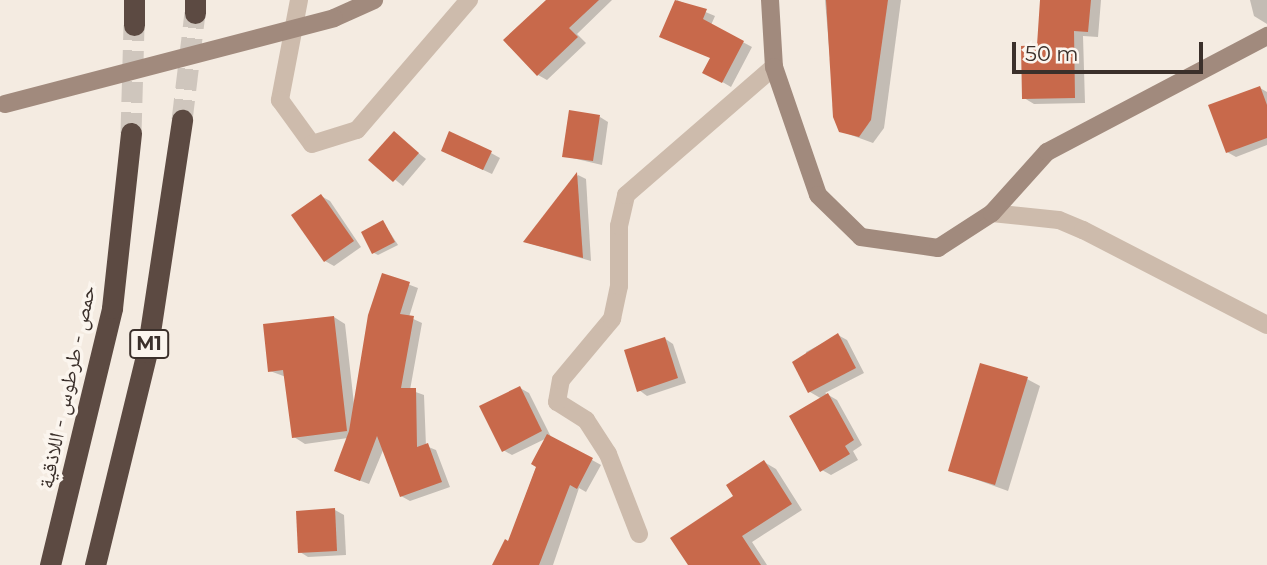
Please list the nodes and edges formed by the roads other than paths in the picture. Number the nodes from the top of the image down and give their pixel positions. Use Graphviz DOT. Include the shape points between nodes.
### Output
graph roads {
  1 [pos="134,0"];
  2 [pos="299,0"];
  3 [pos="374,0"];
  4 [pos="469,0"];
  5 [pos="770,0"];
  6 [pos="134,25"];
  7 [pos="1267,36"];
  8 [pos="775,67"];
  9 [pos="2,104"];
  10 [pos="182,120"];
  11 [pos="131,133"];
  12 [pos="992,213"];
  13 [pos="1267,325"];
  14 [pos="639,534"];
  15 [pos="50,565"];
  16 [pos="95,565"];
  1 -- 6 [label="highway"];
  2 -- 4 [label="street" via="281,100 312,144 357,130"];
  3 -- 9 [label="main road, bridge" via="334,18"];
  5 -- 8 [label="main road"];
  7 -- 12 [label="main road" via="1047,152"];
  8 -- 12 [label="main road" via="818,195 861,237 938,248"];
  8 -- 14 [label="street" via="626,195 612,319 561,380 557,402 586,420 608,454"];
  10 -- 16 [label="highway, M1" via="147,352"];
  11 -- 15 [label="highway, حمص - طرطوس - اللاذقية / M1" via="112,308"];
  12 -- 13 [label="street" via="1059,220"];
}
